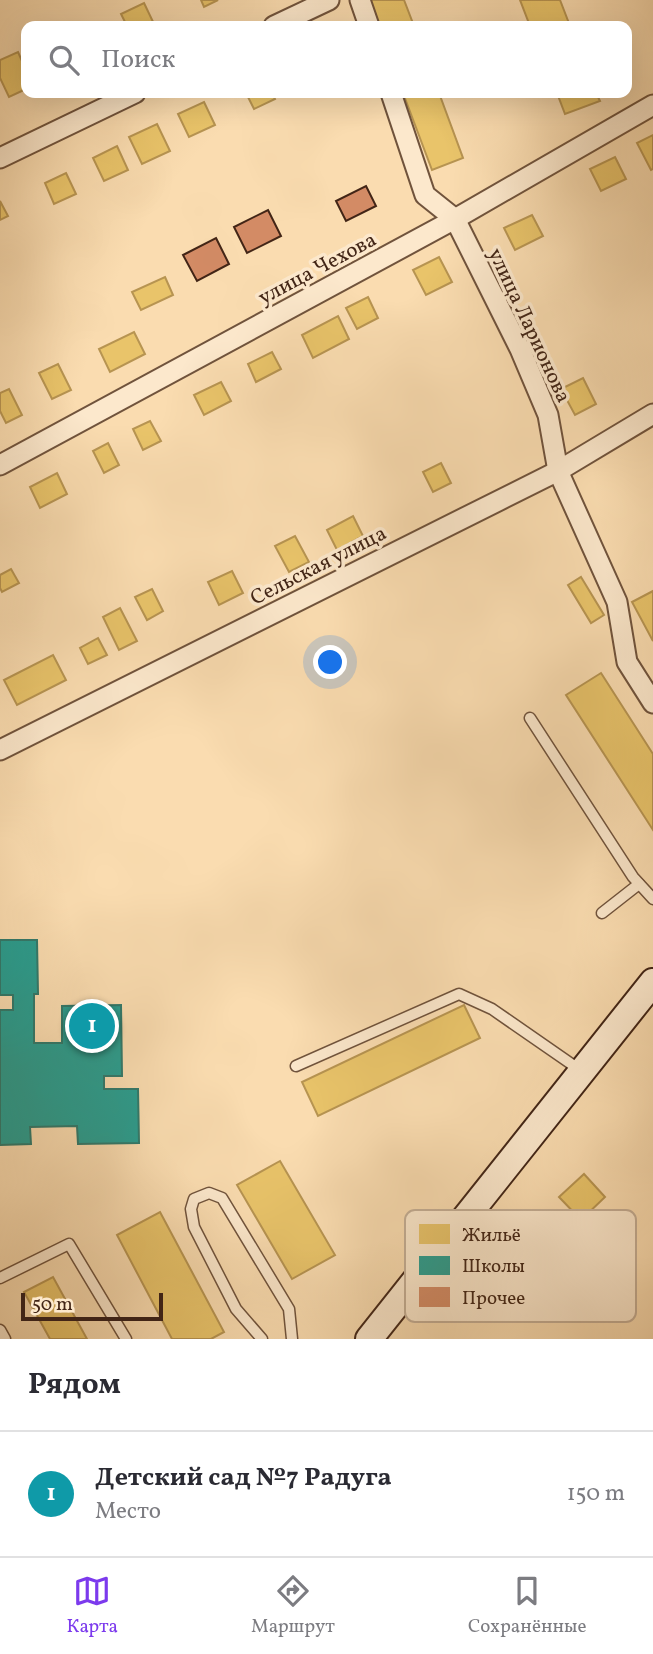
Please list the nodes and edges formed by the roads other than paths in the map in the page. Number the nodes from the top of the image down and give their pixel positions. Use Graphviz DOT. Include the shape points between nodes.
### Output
graph roads {
  1 [pos="329,0"];
  2 [pos="360,0"];
  3 [pos="285,21"];
  4 [pos="367,21"];
  5 [pos="125,98"];
  6 [pos="393,98"];
  7 [pos="653,105"];
  8 [pos="0,158"];
  9 [pos="455,219"];
  10 [pos="653,414"];
  11 [pos="0,465"];
  12 [pos="558,471"];
  13 [pos="653,703"];
  14 [pos="530,718"];
  15 [pos="0,750"];
  16 [pos="639,884"];
  17 [pos="653,899"];
  18 [pos="602,913"];
  19 [pos="653,982"];
  20 [pos="296,1066"];
  21 [pos="582,1071"];
  22 [pos="472,1210"];
  23 [pos="0,1278"];
  24 [pos="405,1294"];
  25 [pos="0,1330"];
  26 [pos="5,1339"];
  27 [pos="126,1339"];
  28 [pos="262,1339"];
  29 [pos="292,1339"];
  30 [pos="369,1339"];
  1 -- 3 [label="street"];
  2 -- 4 [label="street"];
  5 -- 8 [label="street"];
  6 -- 9 [label="street, улица Ларионова" via="425,195"];
  7 -- 9 [label="street, улица Чехова"];
  9 -- 11 [label="street, улица Чехова"];
  9 -- 12 [label="street, улица Ларионова" via="548,415"];
  10 -- 12 [label="street, Сельская улица"];
  12 -- 13 [label="street, улица Ларионова" via="617,602 627,662"];
  12 -- 15 [label="street, Сельская улица"];
  14 -- 16 [label="lane"];
  16 -- 17 [label="lane"];
  16 -- 18 [label="lane"];
  19 -- 21 [label="main road"];
  20 -- 21 [label="lane" via="459,995 492,1009"];
  21 -- 22 [label="main road"];
  23 -- 27 [label="lane" via="69,1244"];
  24 -- 30 [label="main road"];
  25 -- 26 [label="lane"];
  28 -- 29 [label="lane" via="236,1309 194,1227 194,1199 209,1193 222,1198 289,1309"];
}
